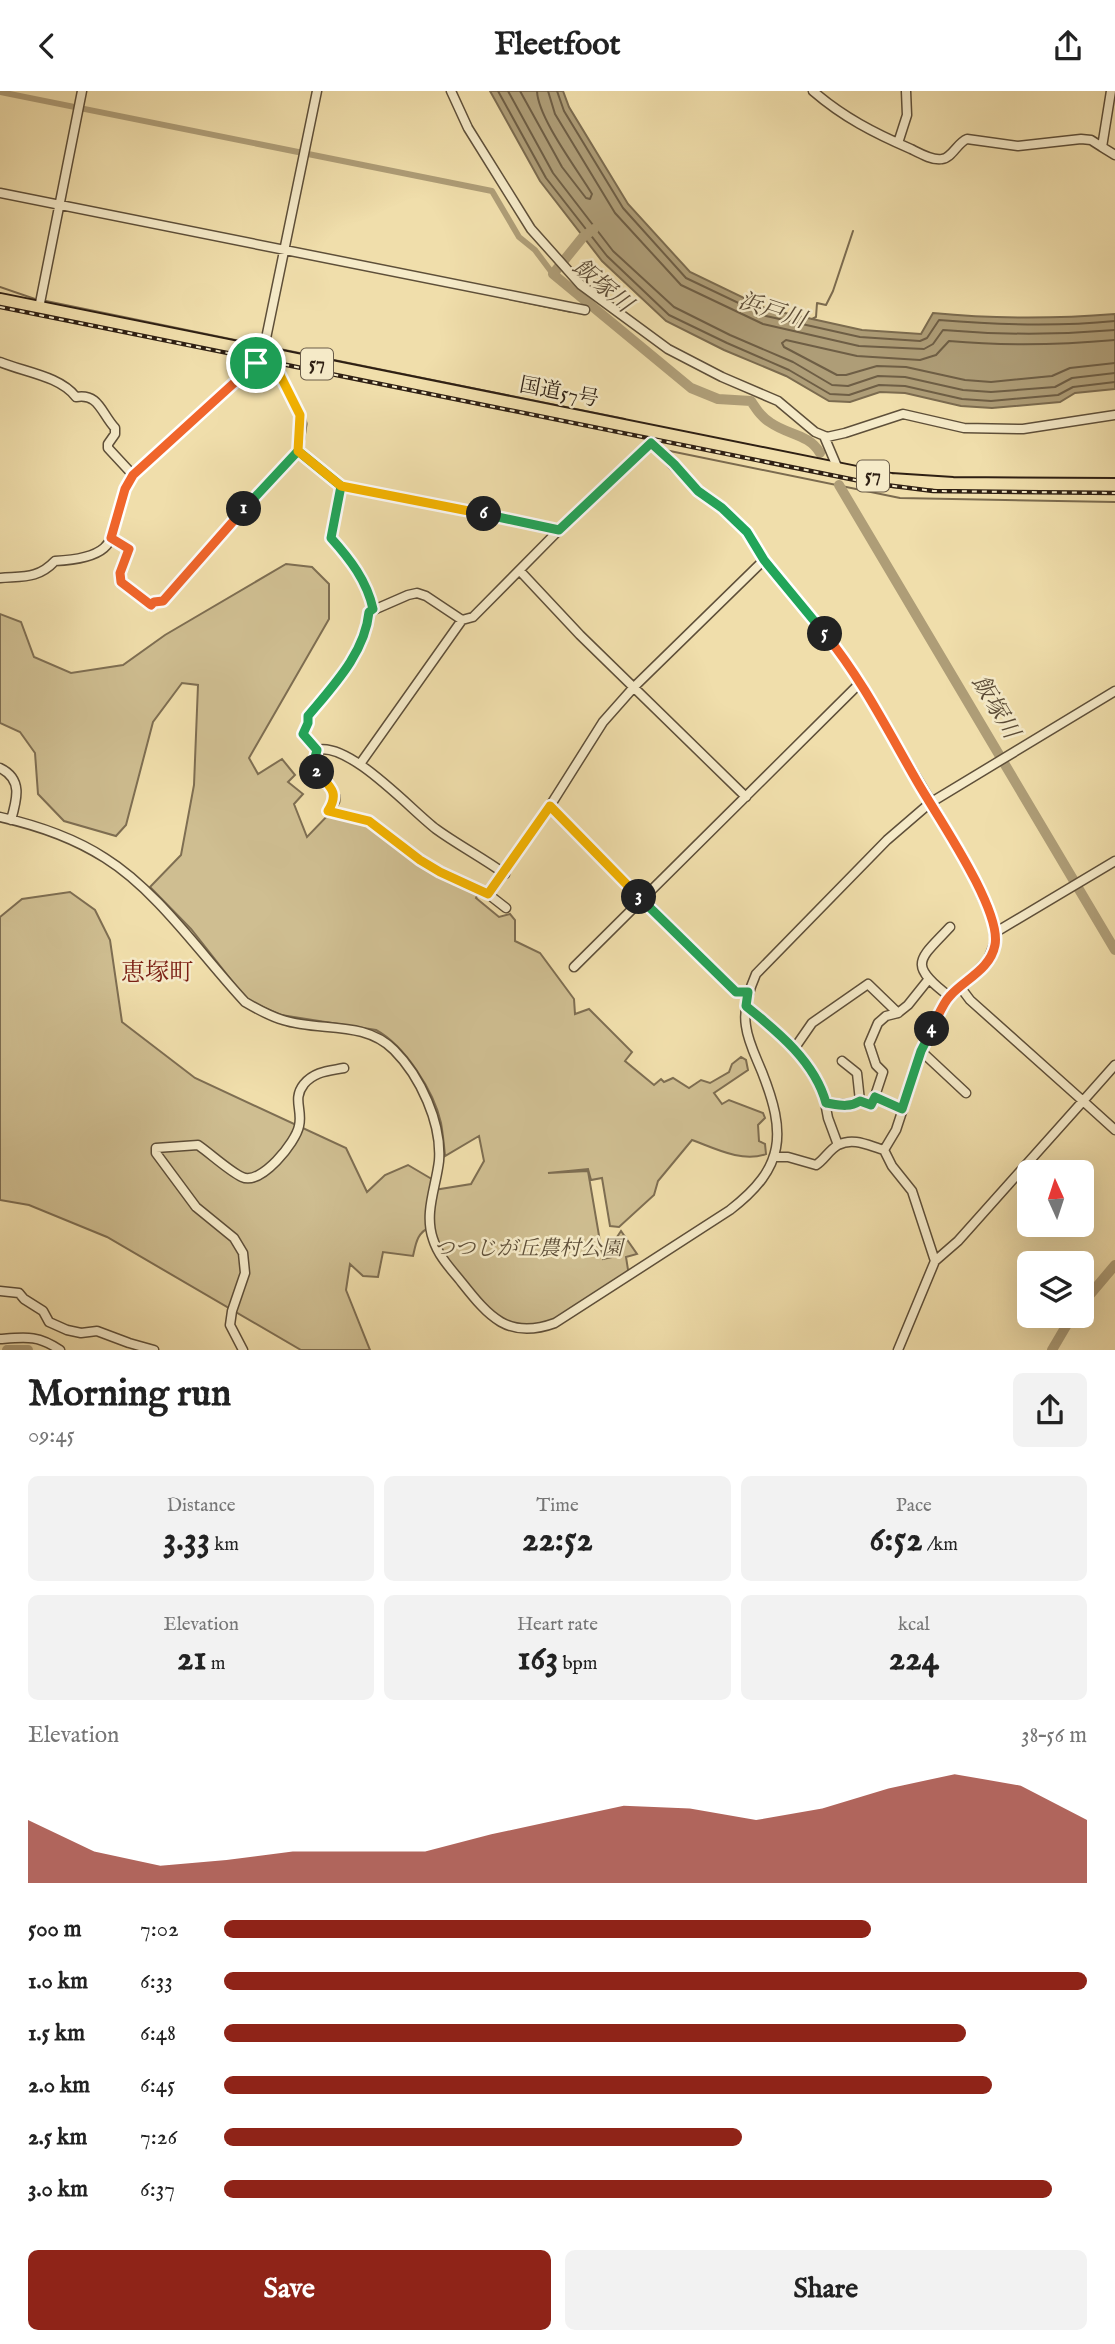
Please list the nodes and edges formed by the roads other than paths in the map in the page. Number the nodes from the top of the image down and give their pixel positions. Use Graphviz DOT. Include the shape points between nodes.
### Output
graph roads {
  1 [pos="82,91"];
  2 [pos="317,91"];
  3 [pos="451,91"];
  4 [pos="813,91"];
  5 [pos="906,91"];
  6 [pos="1111,91"];
  7 [pos="898,143"];
  8 [pos="1102,147"];
  9 [pos="1115,155"];
  10 [pos="0,193"];
  11 [pos="60,204"];
  12 [pos="284,249"];
  13 [pos="0,300"];
  14 [pos="39,308"];
  15 [pos="585,310"];
  16 [pos="259,358"];
  17 [pos="0,362"];
  18 [pos="1115,415"];
  19 [pos="824,436"];
  20 [pos="652,437"];
  21 [pos="298,451"];
  22 [pos="838,469"];
  23 [pos="133,475"];
  24 [pos="1115,485"];
  25 [pos="341,486"];
  26 [pos="559,530"];
  27 [pos="111,538"];
  28 [pos="764,560"];
  29 [pos="520,571"];
  30 [pos="0,578"];
  31 [pos="373,609"];
  32 [pos="462,620"];
  33 [pos="860,683"];
  34 [pos="634,687"];
  35 [pos="1115,691"];
  36 [pos="317,750"];
  37 [pos="360,764"];
  38 [pos="0,768"];
  39 [pos="746,797"];
  40 [pos="930,803"];
  41 [pos="550,806"];
  42 [pos="0,817"];
  43 [pos="11,820"];
  44 [pos="1115,861"];
  45 [pos="505,874"];
  46 [pos="488,894"];
  47 [pos="642,899"];
  48 [pos="506,908"];
  49 [pos="950,927"];
  50 [pos="996,932"];
  51 [pos="574,967"];
  52 [pos="928,980"];
  53 [pos="961,988"];
  54 [pos="748,992"];
  55 [pos="949,996"];
  56 [pos="746,1006"];
  57 [pos="898,1013"];
  58 [pos="794,1049"];
  59 [pos="921,1051"];
  60 [pos="842,1061"];
  61 [pos="1115,1065"];
  62 [pos="344,1068"];
  63 [pos="966,1093"];
  64 [pos="875,1097"];
  65 [pos="860,1101"];
  66 [pos="1083,1101"];
  67 [pos="826,1103"];
  68 [pos="902,1109"];
  69 [pos="1115,1130"];
  70 [pos="838,1145"];
  71 [pos="884,1150"];
  72 [pos="774,1157"];
  73 [pos="936,1261"];
  74 [pos="0,1291"];
  75 [pos="49,1322"];
  76 [pos="0,1339"];
  77 [pos="41,1339"];
  78 [pos="60,1350"];
  79 [pos="154,1350"];
  80 [pos="243,1350"];
  81 [pos="898,1350"];
  1 -- 11 [label="street"];
  2 -- 12 [label="street"];
  3 -- 19 [label="street" via="468,128 531,229 581,285 668,349 778,401"];
  4 -- 7 [label="street" via="852,122"];
  5 -- 7 [label="street" via="907,115"];
  6 -- 8 [label="street"];
  7 -- 8 [label="street" via="942,159 967,139 1018,146 1081,139"];
  8 -- 9 [label="street"];
  10 -- 11 [label="street"];
  11 -- 12 [label="street"];
  11 -- 14 [label="street"];
  12 -- 15 [label="street"];
  12 -- 16 [label="street"];
  13 -- 14 [label="highway, 国道57号 / 57"];
  14 -- 16 [label="highway, 国道57号 / 57"];
  16 -- 20 [label="highway, 国道57号 / 57"];
  16 -- 21 [label="street" via="278,371 297,407 302,424"];
  16 -- 23 [label="street"];
  17 -- 23 [label="street" via="51,380 76,397 93,398 115,428 108,448"];
  18 -- 19 [label="street" via="1023,429 964,428 903,414"];
  19 -- 22 [label="street"];
  20 -- 22 [label="highway, 国道57号 / 57"];
  20 -- 26 [label="street"];
  20 -- 28 [label="street" via="698,491 747,532"];
  21 -- 25 [label="street"];
  21 -- 27 [label="street" via="163,601 151,605 121,582 129,549"];
  22 -- 24 [label="highway, 国道57号 / 57" via="921,483"];
  23 -- 27 [label="street"];
  25 -- 26 [label="street"];
  25 -- 31 [label="street" via="331,538 359,574"];
  26 -- 29 [label="street"];
  27 -- 30 [label="street" via="96,555 55,561 37,575"];
  28 -- 33 [label="street"];
  28 -- 34 [label="street"];
  29 -- 32 [label="street" via="473,617"];
  29 -- 34 [label="street"];
  31 -- 32 [label="street" via="417,593"];
  31 -- 36 [label="street" via="357,652 308,716 303,734"];
  32 -- 37 [label="street"];
  33 -- 39 [label="street"];
  33 -- 40 [label="street"];
  34 -- 39 [label="street"];
  34 -- 41 [label="street" via="603,722"];
  35 -- 40 [label="street"];
  36 -- 37 [label="street" via="324,748"];
  36 -- 46 [label="street" via="314,769 335,796 328,811 369,821 420,860"];
  37 -- 45 [label="street" via="434,828"];
  38 -- 43 [label="street" via="16,783"];
  39 -- 47 [label="street"];
  40 -- 50 [label="street" via="964,857"];
  40 -- 54 [label="street" via="887,840 761,968"];
  41 -- 45 [label="street"];
  41 -- 47 [label="street"];
  42 -- 43 [label="street"];
  43 -- 72 [label="street" via="62,836 106,858 163,910 244,1002 298,1023 361,1030 392,1048 417,1083 436,1129 439,1159 430,1207 433,1240 439,1254 498,1322 533,1330 555,1323 745,1199"];
  44 -- 50 [label="street"];
  45 -- 46 [label="street"];
  46 -- 48 [label="street"];
  47 -- 51 [label="street"];
  47 -- 54 [label="street" via="736,992"];
  49 -- 52 [label="street" via="923,955"];
  50 -- 53 [label="street" via="992,954"];
  52 -- 55 [label="street"];
  52 -- 57 [label="street"];
  53 -- 55 [label="street"];
  53 -- 66 [label="street"];
  54 -- 56 [label="street"];
  55 -- 59 [label="street"];
  56 -- 58 [label="street"];
  56 -- 72 [label="street" via="747,1034 779,1126"];
  57 -- 58 [label="street" via="868,984 812,1023"];
  57 -- 64 [label="street" via="878,1023 869,1044 883,1072"];
  58 -- 67 [label="street"];
  59 -- 63 [label="street"];
  59 -- 68 [label="street"];
  60 -- 65 [label="street" via="858,1073"];
  61 -- 66 [label="street"];
  62 -- 80 [label="street" via="313,1076 303,1086 297,1103 299,1129 268,1170 254,1178 242,1177 198,1145 156,1149 186,1196 234,1238 243,1253 245,1273 230,1325"];
  64 -- 65 [label="street" via="871,1105"];
  64 -- 68 [label="street"];
  65 -- 67 [label="street" via="845,1106"];
  66 -- 69 [label="street"];
  66 -- 73 [label="street"];
  67 -- 70 [label="street"];
  68 -- 71 [label="street"];
  70 -- 71 [label="street" via="853,1141"];
  70 -- 72 [label="street" via="816,1165"];
  71 -- 73 [label="street" via="912,1191"];
  73 -- 81 [label="street"];
  74 -- 75 [label="street" via="19,1293 43,1311"];
  75 -- 77 [label="street"];
  75 -- 79 [label="street" via="73,1332 97,1331"];
  76 -- 77 [label="street"];
  77 -- 78 [label="street"];
}
